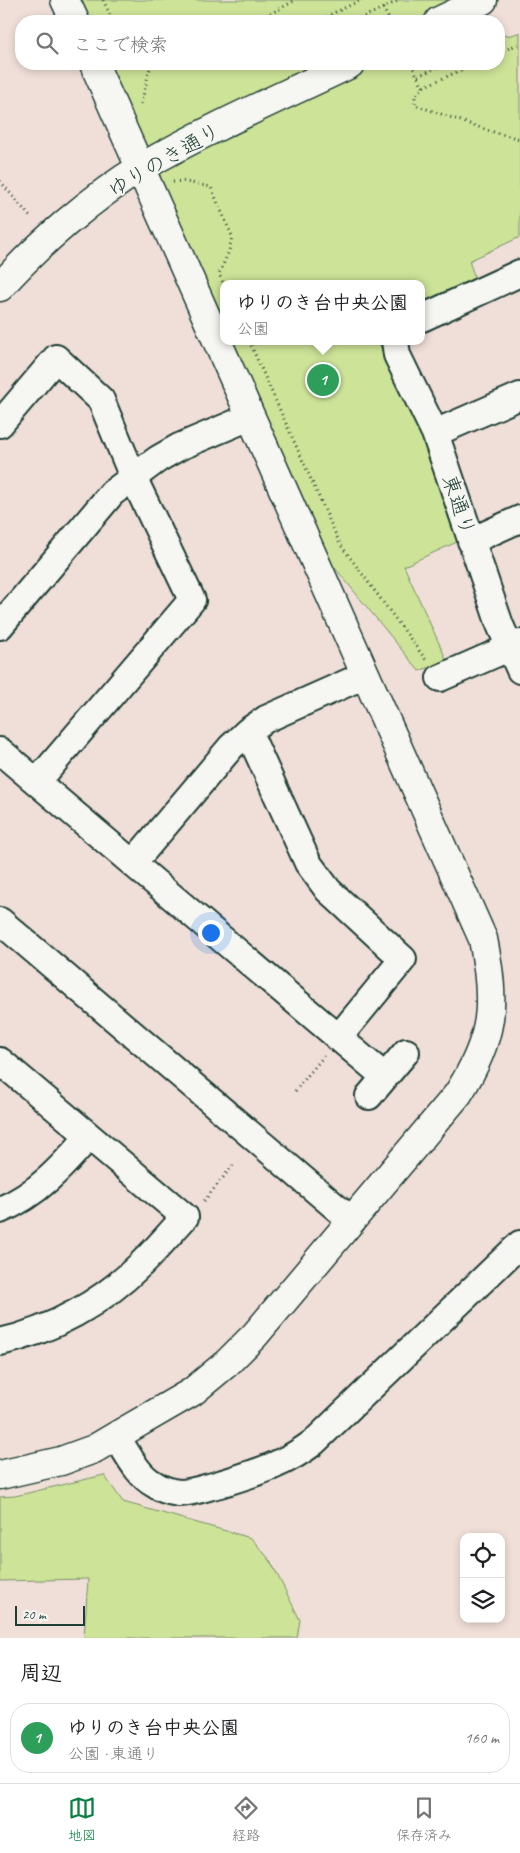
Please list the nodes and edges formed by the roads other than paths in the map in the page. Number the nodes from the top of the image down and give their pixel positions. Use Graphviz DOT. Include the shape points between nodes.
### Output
graph roads {
  1 [pos="65,0"];
  2 [pos="483,0"];
  3 [pos="72,15"];
  4 [pos="452,15"];
  5 [pos="97,70"];
  6 [pos="337,70"];
  7 [pos="140,169"];
  8 [pos="520,272"];
  9 [pos="0,287"];
  10 [pos="425,317"];
  11 [pos="396,345"];
  12 [pos="520,396"];
  13 [pos="250,417"];
  14 [pos="0,424"];
  15 [pos="435,433"];
  16 [pos="133,477"];
  17 [pos="520,519"];
  18 [pos="471,541"];
  19 [pos="0,626"];
  20 [pos="517,654"];
  21 [pos="365,675"];
  22 [pos="440,678"];
  23 [pos="248,731"];
  24 [pos="0,751"];
  25 [pos="37,782"];
  26 [pos="133,863"];
  27 [pos="0,921"];
  28 [pos="338,1038"];
  29 [pos="406,1052"];
  30 [pos="0,1061"];
  31 [pos="89,1136"];
  32 [pos="0,1210"];
  33 [pos="352,1221"];
  34 [pos="520,1244"];
  35 [pos="0,1342"];
  36 [pos="116,1436"];
  37 [pos="0,1475"];
  1 -- 3 [label="street"];
  2 -- 4 [label="street"];
  5 -- 7 [label="street"];
  6 -- 7 [label="street, ゆりのき通り" via="191,140"];
  7 -- 9 [label="street, ゆりのき通り" via="48,239"];
  7 -- 13 [label="street"];
  8 -- 10 [label="street"];
  11 -- 15 [label="street, 東通り" via="397,355"];
  12 -- 15 [label="street"];
  13 -- 16 [label="street" via="179,447"];
  13 -- 21 [label="street"];
  14 -- 16 [label="street" via="56,358 101,400"];
  15 -- 18 [label="street, 東通り"];
  16 -- 19 [label="street" via="112,493"];
  16 -- 25 [label="street" via="192,600"];
  17 -- 18 [label="street"];
  18 -- 20 [label="street, 東通り" via="500,625"];
  20 -- 22 [label="street"];
  21 -- 23 [label="street" via="266,719"];
  21 -- 33 [label="street" via="483,939 491,996 490,1021 474,1069 458,1094"];
  23 -- 26 [label="street"];
  23 -- 28 [label="street" via="308,863 328,890 403,959"];
  24 -- 25 [label="street"];
  25 -- 26 [label="street"];
  26 -- 28 [label="street"];
  27 -- 33 [label="street"];
  28 -- 29 [label="street" via="377,1086"];
  30 -- 31 [label="street"];
  31 -- 32 [label="street" via="49,1179"];
  31 -- 35 [label="street" via="185,1217 140,1265 98,1298 42,1330"];
  33 -- 36 [label="street" via="255,1336 227,1363 192,1392"];
  34 -- 36 [label="street" via="314,1442 284,1462 195,1491 179,1493 152,1484 140,1473"];
  36 -- 37 [label="street" via="94,1449 61,1461"];
}
